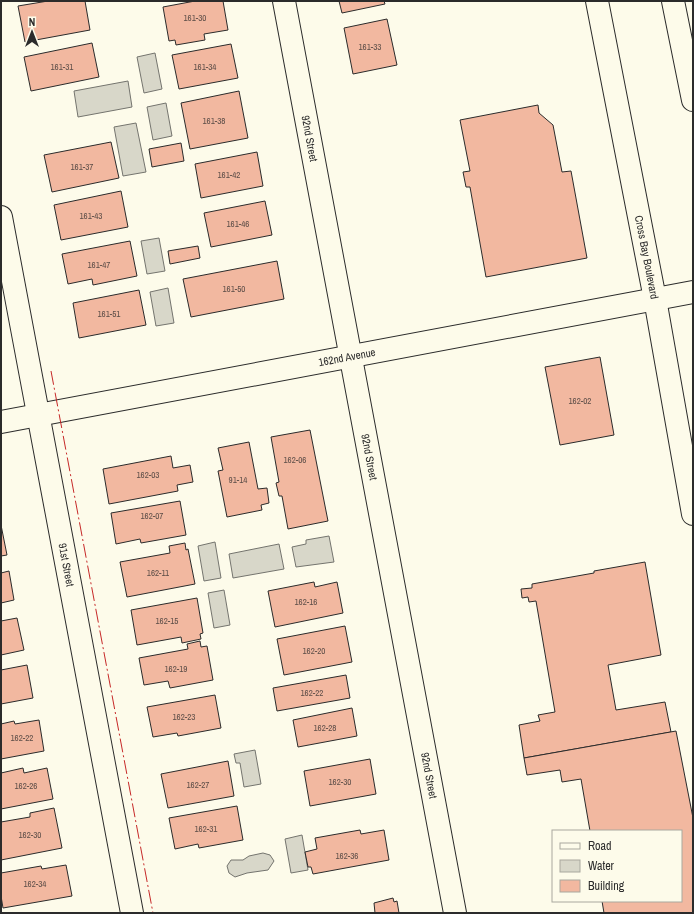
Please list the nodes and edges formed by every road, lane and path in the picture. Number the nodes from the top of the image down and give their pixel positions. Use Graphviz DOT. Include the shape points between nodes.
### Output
graph roads {
  1 [pos="284,1"];
  2 [pos="597,1"];
  3 [pos="673,1"];
  4 [pos="693,100"];
  5 [pos="1,217"];
  6 [pos="693,292"];
  7 [pos="655,299"];
  8 [pos="351,356"];
  9 [pos="38,414"];
  10 [pos="1,422"];
  11 [pos="693,514"];
  12 [pos="132,913"];
  13 [pos="455,913"];
  1 -- 8 [label="street, 92nd Street"];
  2 -- 7 [label="street, Cross Bay Boulevard"];
  3 -- 4 [label="street"];
  5 -- 9 [label="street, 91st Street"];
  6 -- 7 [label="street, 162nd Avenue"];
  7 -- 8 [label="street, 162nd Avenue"];
  7 -- 11 [label="street, Cross Bay Boulevard"];
  8 -- 9 [label="street, 162nd Avenue"];
  8 -- 13 [label="street, 92nd Street"];
  9 -- 10 [label="street, 162nd Avenue"];
  9 -- 12 [label="street, 91st Street"];
}
